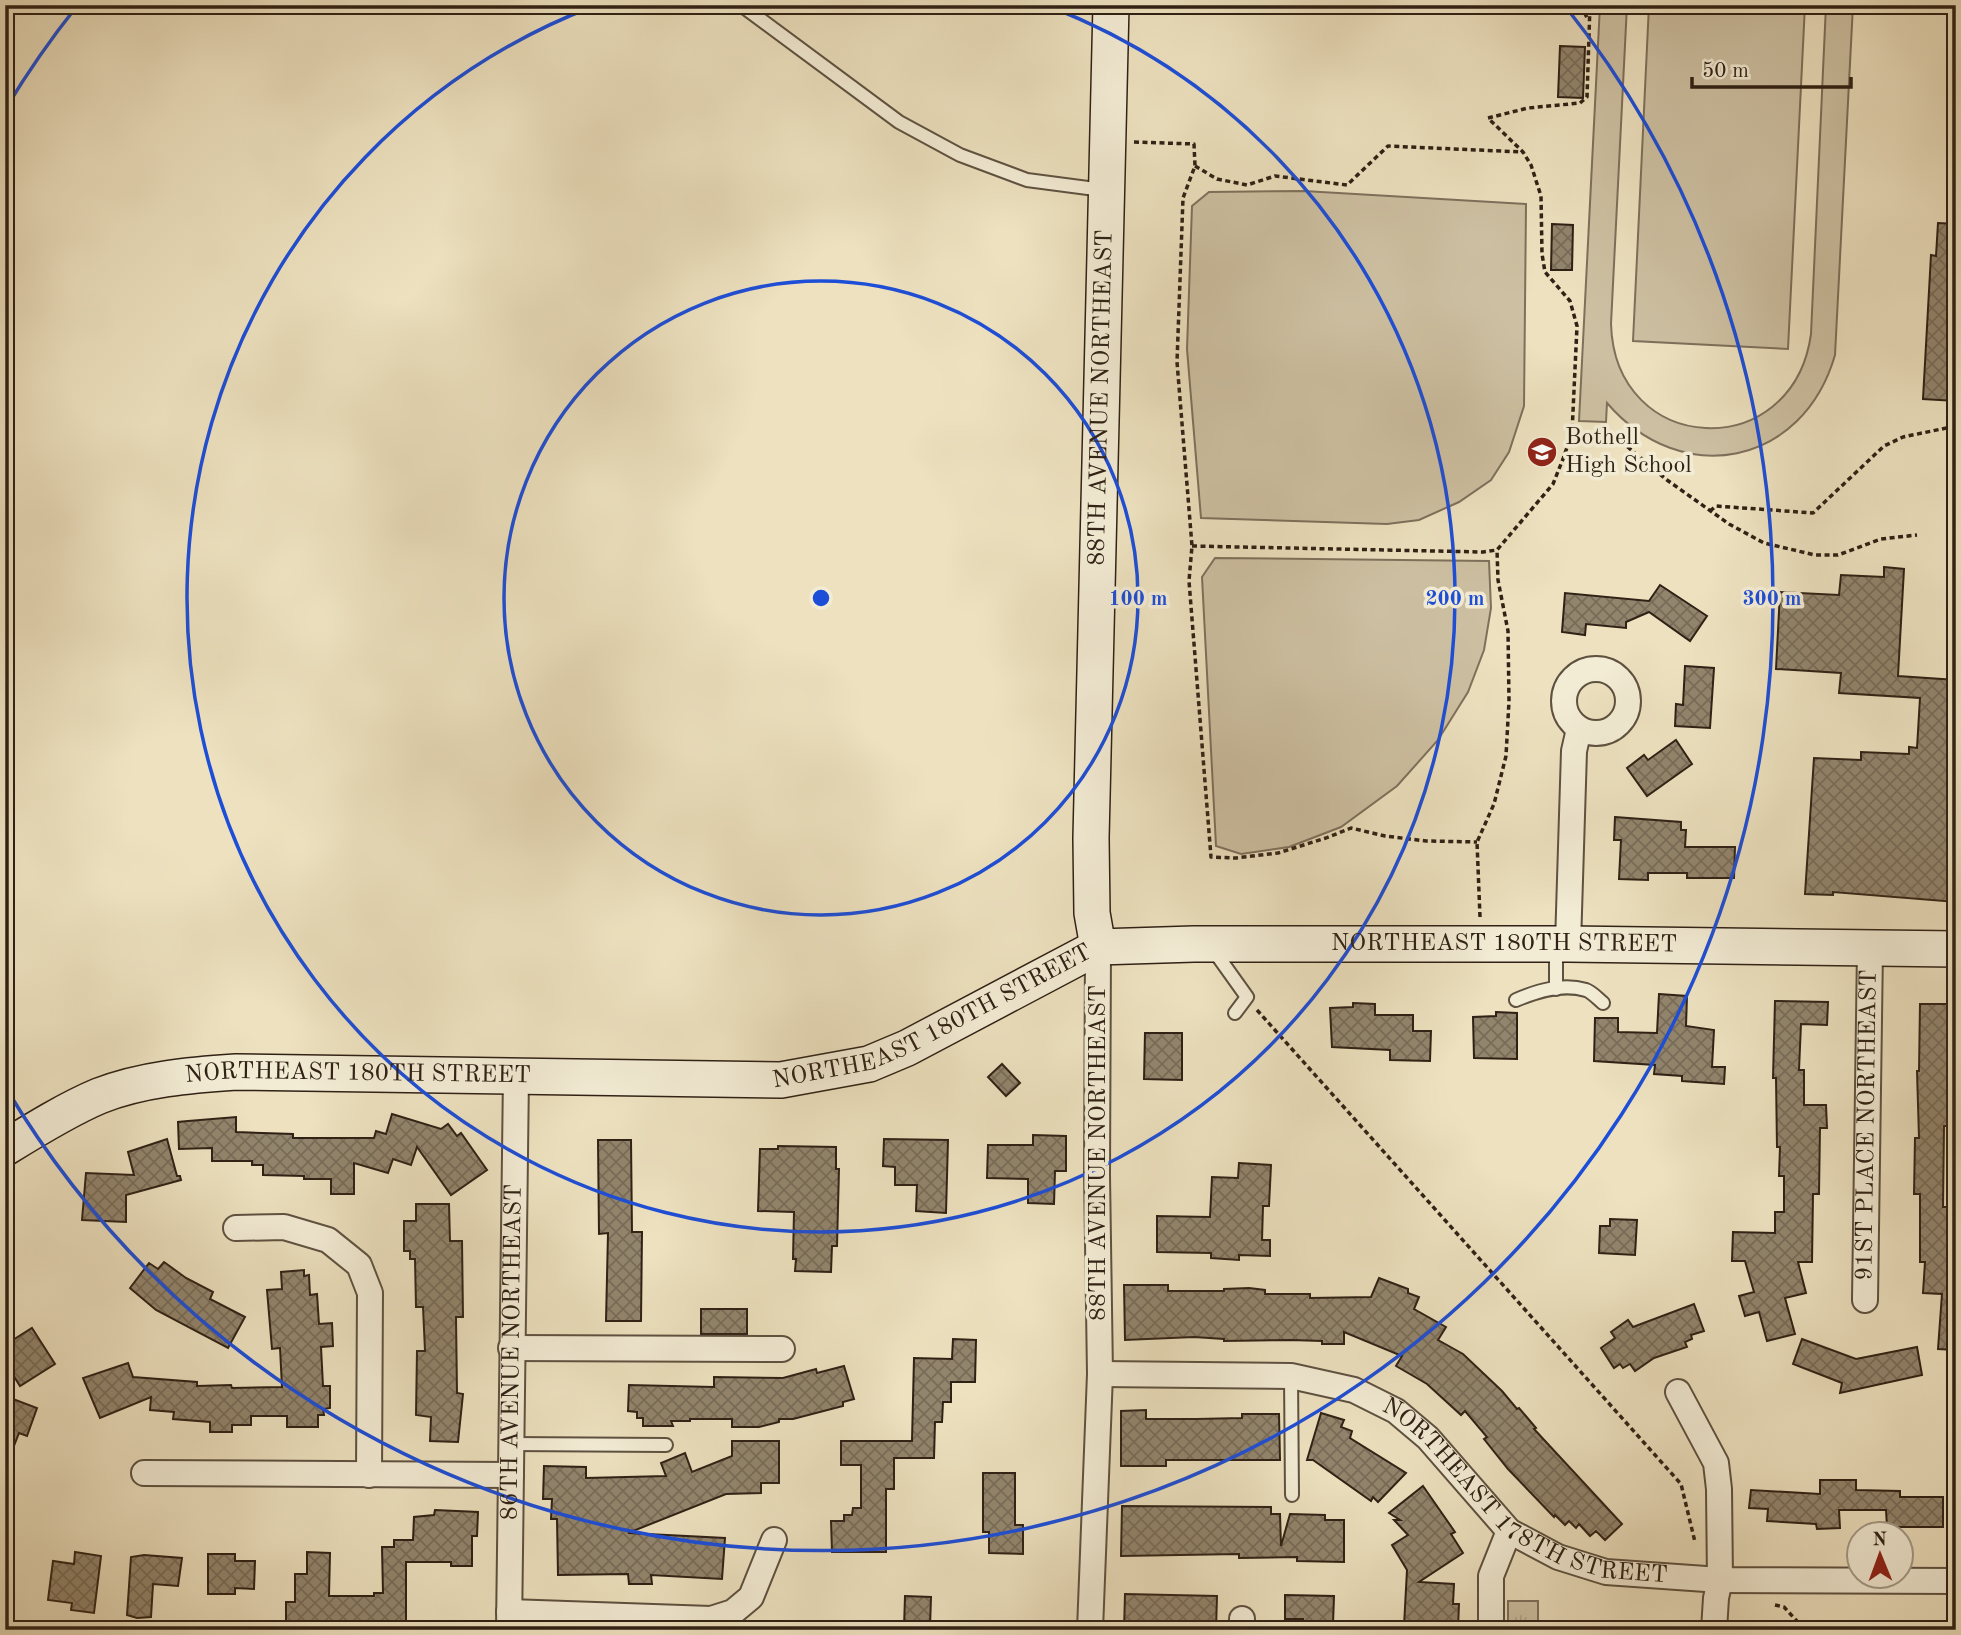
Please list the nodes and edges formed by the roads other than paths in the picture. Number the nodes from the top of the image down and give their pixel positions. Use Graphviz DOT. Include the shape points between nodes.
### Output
graph roads {
  1 [pos="741,5"];
  2 [pos="1111,5"];
  3 [pos="1107,191"];
  4 [pos="1579,729"];
  5 [pos="1209,944"];
  6 [pos="1562,944"];
  7 [pos="1098,947"];
  8 [pos="1870,949"];
  9 [pos="1956,949"];
  10 [pos="1556,989"];
  11 [pos="1516,1000"];
  12 [pos="1603,1003"];
  13 [pos="1235,1013"];
  14 [pos="516,1075"];
  15 [pos="5,1148"];
  16 [pos="236,1227"];
  17 [pos="1865,1300"];
  18 [pos="511,1348"];
  19 [pos="782,1349"];
  20 [pos="1100,1374"];
  21 [pos="1291,1376"];
  22 [pos="1678,1392"];
  23 [pos="511,1444"];
  24 [pos="666,1445"];
  25 [pos="144,1473"];
  26 [pos="369,1475"];
  27 [pos="512,1475"];
  28 [pos="1292,1495"];
  29 [pos="1510,1531"];
  30 [pos="774,1540"];
  31 [pos="1720,1574"];
  32 [pos="1956,1581"];
  33 [pos="509,1621"];
  34 [pos="1090,1630"];
  35 [pos="1491,1630"];
  36 [pos="1714,1630"];
  1 -- 3 [label="lane" via="899,122 960,155 1027,180"];
  2 -- 3 [label="street, 88TH AVENUE NORTHEAST"];
  3 -- 7 [label="street, 88TH AVENUE NORTHEAST" via="1091,838 1092,913"];
  4 -- 6 [label="street"];
  5 -- 6 [label="street, NORTHEAST 180TH STREET"];
  5 -- 7 [label="street, NORTHEAST 180TH STREET"];
  5 -- 13 [label="lane" via="1247,997"];
  6 -- 8 [label="street, NORTHEAST 180TH STREET"];
  6 -- 10 [label="lane"];
  7 -- 14 [label="street, NORTHEAST 180TH STREET" via="869,1064 781,1080"];
  7 -- 20 [label="street, 88TH AVENUE NORTHEAST"];
  8 -- 9 [label="street, NORTHEAST 180TH STREET"];
  8 -- 17 [label="street, 91ST PLACE NORTHEAST"];
  10 -- 11 [label="lane"];
  10 -- 12 [label="lane" via="1588,990"];
  14 -- 15 [label="street, NORTHEAST 180TH STREET" via="191,1075 99,1096"];
  14 -- 18 [label="street, 86TH AVENUE NORTHEAST"];
  16 -- 26 [label="street" via="284,1227 328,1240 359,1265 370,1293"];
  18 -- 19 [label="street"];
  18 -- 23 [label="street, 86TH AVENUE NORTHEAST"];
  20 -- 21 [label="street, NORTHEAST 178TH STREET"];
  20 -- 34 [label="street, 88TH AVENUE NORTHEAST"];
  21 -- 28 [label="lane"];
  21 -- 29 [label="street, NORTHEAST 178TH STREET" via="1354,1390 1396,1411 1429,1438"];
  22 -- 31 [label="street" via="1716,1463"];
  23 -- 24 [label="lane"];
  23 -- 27 [label="street, 86TH AVENUE NORTHEAST"];
  25 -- 26 [label="street"];
  26 -- 27 [label="street"];
  27 -- 33 [label="street, 86TH AVENUE NORTHEAST"];
  29 -- 31 [label="street, NORTHEAST 178TH STREET" via="1558,1557 1606,1572"];
  29 -- 35 [label="street" via="1491,1576"];
  30 -- 33 [label="street" via="751,1597 733,1612 711,1619"];
  31 -- 32 [label="street, NORTHEAST 178TH STREET"];
  31 -- 36 [label="street"];
}
